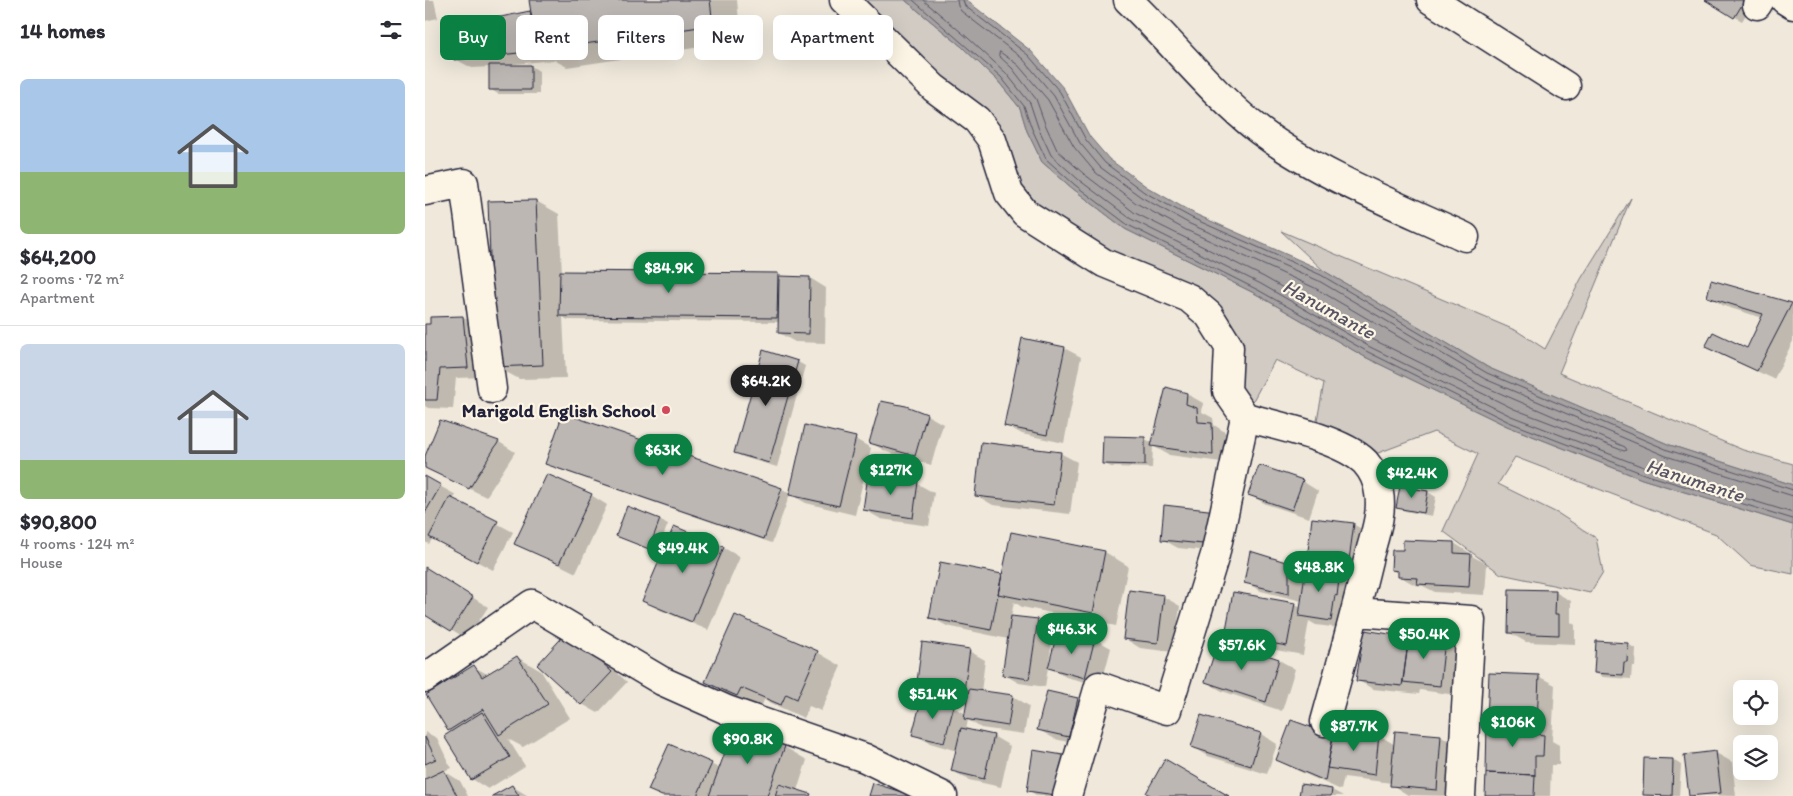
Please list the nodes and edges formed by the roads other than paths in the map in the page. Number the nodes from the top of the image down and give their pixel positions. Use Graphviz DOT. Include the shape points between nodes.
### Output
graph roads {
  1 [pos="844,0"];
  2 [pos="1431,0"];
  3 [pos="1785,0"];
  4 [pos="1143,5"];
  5 [pos="1793,5"];
  6 [pos="1566,86"];
  7 [pos="425,191"];
  8 [pos="1465,238"];
  9 [pos="492,390"];
  10 [pos="1245,417"];
  11 [pos="1355,612"];
  12 [pos="425,678"];
  13 [pos="1325,722"];
  14 [pos="943,796"];
  15 [pos="1067,796"];
  16 [pos="1461,796"];
  1 -- 10 [label="street" via="934,88 977,120 992,140 1009,193 1025,213 1104,263 1189,298 1209,315 1229,347 1227,391"];
  2 -- 6 [label="street"];
  3 -- 5 [label="street"];
  4 -- 8 [label="street" via="1228,104 1261,131 1310,163"];
  7 -- 9 [label="street" via="464,183"];
  10 -- 11 [label="street" via="1331,442 1352,452 1375,476 1379,514"];
  10 -- 15 [label="street" via="1215,555 1167,710 1099,686"];
  11 -- 13 [label="street"];
  11 -- 16 [label="street" via="1471,620"];
  12 -- 14 [label="street" via="532,604 662,681 727,710 865,758"];
}
